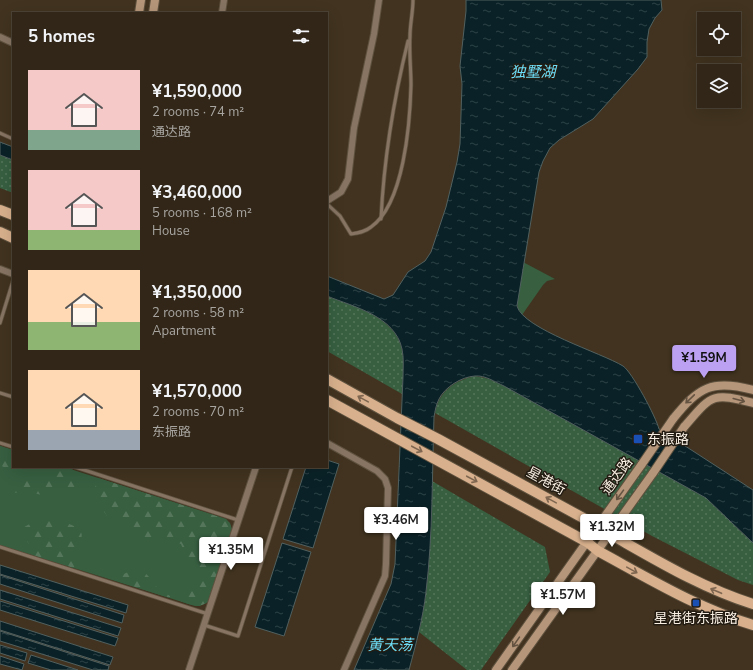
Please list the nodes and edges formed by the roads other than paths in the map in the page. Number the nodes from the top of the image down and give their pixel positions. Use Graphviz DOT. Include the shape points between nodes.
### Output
graph roads {
  1 [pos="141,0"];
  2 [pos="155,0"];
  3 [pos="224,0"];
  4 [pos="379,0"];
  5 [pos="413,0"];
  6 [pos="139,12"];
  7 [pos="153,12"];
  8 [pos="222,12"];
  9 [pos="410,36"];
  10 [pos="0,37"];
  11 [pos="12,43"];
  12 [pos="0,133"];
  13 [pos="12,138"];
  14 [pos="328,202"];
  15 [pos="328,204"];
  16 [pos="0,210"];
  17 [pos="12,215"];
  18 [pos="380,219"];
  19 [pos="0,232"];
  20 [pos="12,238"];
  21 [pos="0,270"];
  22 [pos="12,274"];
  23 [pos="12,284"];
  24 [pos="0,323"];
  25 [pos="328,380"];
  26 [pos="753,390"];
  27 [pos="0,393"];
  28 [pos="12,397"];
  29 [pos="328,401"];
  30 [pos="753,403"];
  31 [pos="0,443"];
  32 [pos="328,444"];
  33 [pos="12,447"];
  34 [pos="78,468"];
  35 [pos="256,468"];
  36 [pos="292,468"];
  37 [pos="239,520"];
  38 [pos="598,526"];
  39 [pos="610,534"];
  40 [pos="587,542"];
  41 [pos="0,547"];
  42 [pos="598,551"];
  43 [pos="753,604"];
  44 [pos="208,614"];
  45 [pos="204,625"];
  46 [pos="753,625"];
  47 [pos="189,670"];
  48 [pos="344,670"];
  49 [pos="496,670"];
  50 [pos="512,670"];
  1 -- 6 [label="main road"];
  2 -- 7 [label="main road"];
  3 -- 8 [label="street"];
  4 -- 14 [label="street" via="354,128 348,180 341,192"];
  5 -- 9 [label="lane"];
  9 -- 18 [label="lane" via="392,115"];
  9 -- 18 [label="lane" via="411,86 407,137 396,188 388,208"];
  10 -- 11 [label="street"];
  12 -- 13 [label="lane"];
  15 -- 18 [label="lane" via="340,216 351,234 370,228"];
  16 -- 17 [label="main road"];
  19 -- 20 [label="main road"];
  21 -- 22 [label="street"];
  23 -- 24 [label="lane"];
  38 -- 25 [label="main road, 星港街, one-way"];
  26 -- 38 [label="main road, 通达路, one-way, bridge" via="731,385 709,388 690,398"];
  27 -- 28 [label="lane"];
  29 -- 40 [label="main road, one-way"];
  39 -- 30 [label="main road, 通达路, one-way, bridge" via="684,427 705,404 715,398 728,397"];
  31 -- 33 [label="lane"];
  32 -- 48 [label="street" via="377,471 385,478 388,488 385,576"];
  34 -- 37 [label="lane"];
  35 -- 37 [label="street"];
  36 -- 45 [label="lane" via="238,636"];
  37 -- 44 [label="street"];
  38 -- 39 [label="main road, 星港街"];
  38 -- 40 [label="main road"];
  39 -- 42 [label="main road"];
  43 -- 39 [label="main road, 星港街, one-way" via="718,592 689,578"];
  40 -- 42 [label="main road"];
  40 -- 49 [label="main road, one-way"];
  41 -- 44 [label="lane"];
  42 -- 46 [label="main road, one-way" via="679,595 718,613"];
  42 -- 50 [label="main road"];
  44 -- 45 [label="street"];
  45 -- 47 [label="street"];
}
